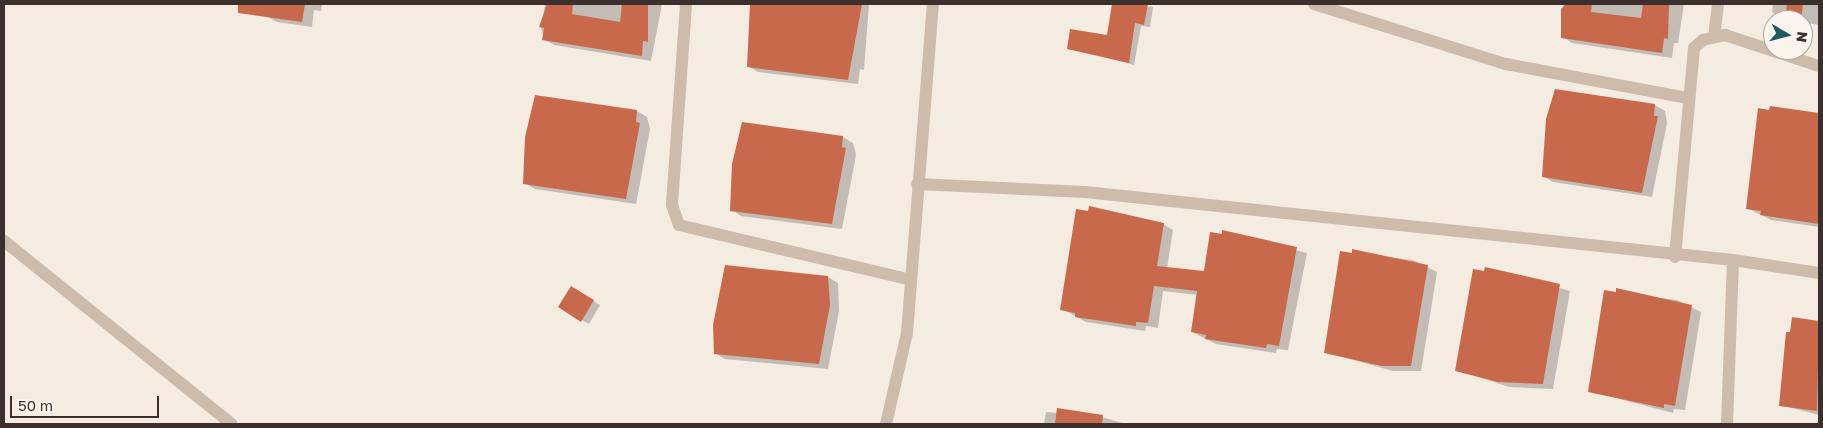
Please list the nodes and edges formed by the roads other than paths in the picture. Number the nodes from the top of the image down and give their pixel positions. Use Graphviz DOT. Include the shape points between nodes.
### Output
graph roads {
  1 [pos="686,4"];
  2 [pos="933,4"];
  3 [pos="1314,4"];
  4 [pos="1718,4"];
  5 [pos="1714,37"];
  6 [pos="1819,66"];
  7 [pos="1686,98"];
  8 [pos="917,184"];
  9 [pos="4,241"];
  10 [pos="1676,257"];
  11 [pos="1733,260"];
  12 [pos="1819,273"];
  13 [pos="911,280"];
  14 [pos="232,424"];
  15 [pos="886,424"];
  16 [pos="1727,424"];
  1 -- 13 [label="street" via="672,205 678,225"];
  2 -- 8 [label="street"];
  3 -- 7 [label="street" via="1506,64"];
  4 -- 5 [label="street"];
  5 -- 6 [label="street" via="1725,35"];
  5 -- 7 [label="street" via="1694,48"];
  7 -- 10 [label="street"];
  8 -- 10 [label="street" via="1085,192"];
  8 -- 13 [label="street"];
  9 -- 14 [label="street"];
  10 -- 11 [label="street"];
  11 -- 12 [label="street"];
  11 -- 16 [label="street"];
  13 -- 15 [label="street" via="907,333"];
}
